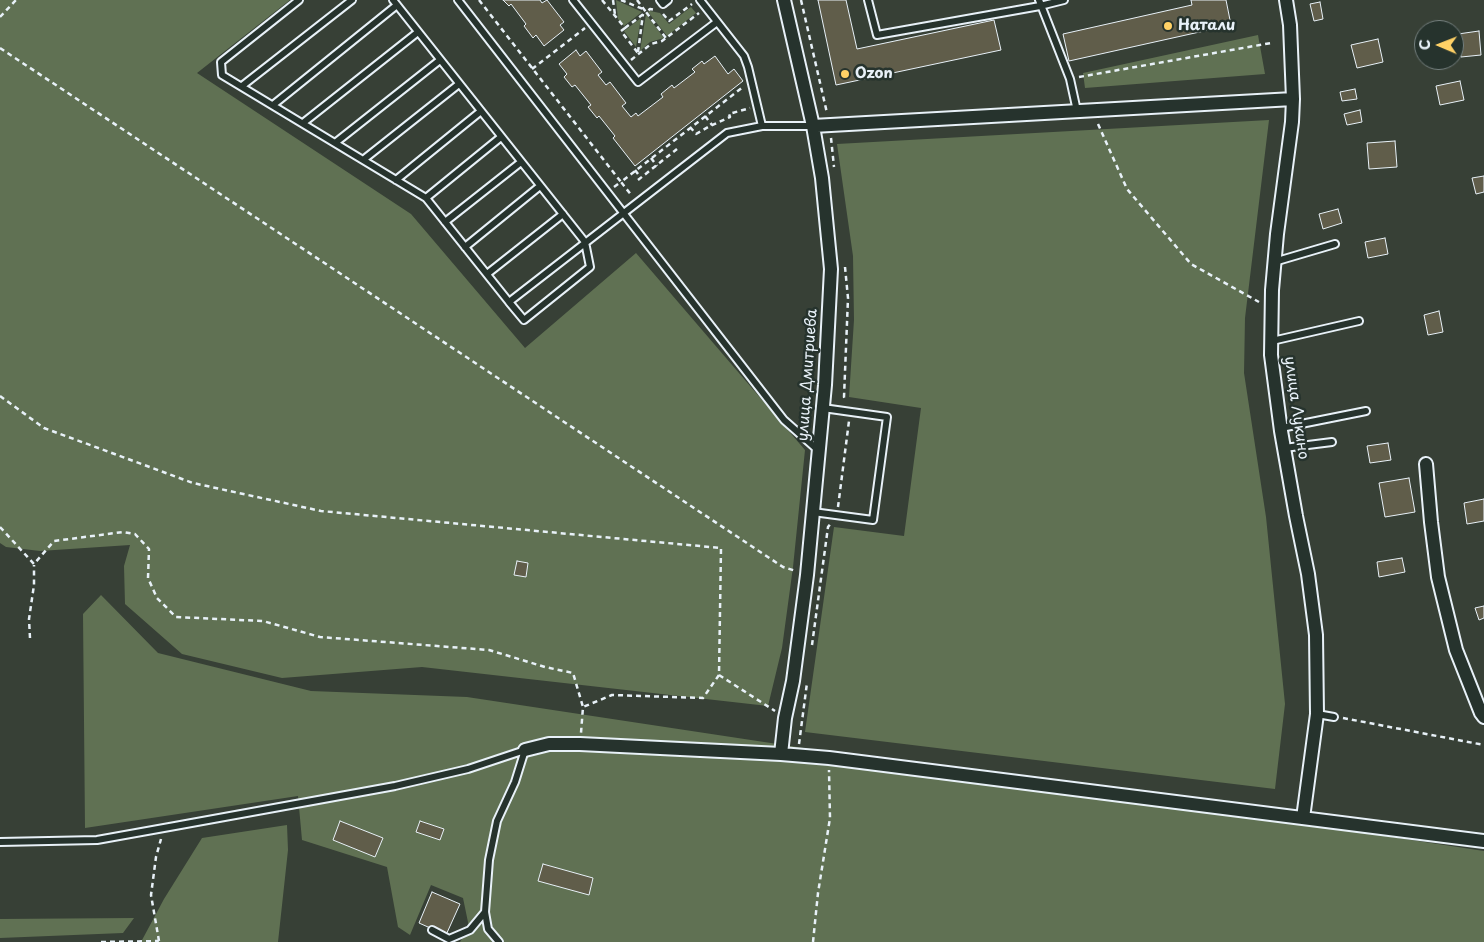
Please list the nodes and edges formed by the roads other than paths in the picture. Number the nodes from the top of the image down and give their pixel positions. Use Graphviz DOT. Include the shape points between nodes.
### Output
graph roads {
  1 [pos="299,0"];
  2 [pos="352,0"];
  3 [pos="458,0"];
  4 [pos="574,0"];
  5 [pos="660,0"];
  6 [pos="668,0"];
  7 [pos="700,0"];
  8 [pos="784,0"];
  9 [pos="868,0"];
  10 [pos="1064,0"];
  11 [pos="1286,0"];
  12 [pos="395,3"];
  13 [pos="1039,3"];
  14 [pos="717,22"];
  15 [pos="418,32"];
  16 [pos="440,60"];
  17 [pos="459,84"];
  18 [pos="242,86"];
  19 [pos="1293,98"];
  20 [pos="273,105"];
  21 [pos="481,111"];
  22 [pos="1077,111"];
  23 [pos="303,124"];
  24 [pos="762,126"];
  25 [pos="813,126"];
  26 [pos="501,137"];
  27 [pos="335,142"];
  28 [pos="363,160"];
  29 [pos="521,162"];
  30 [pos="396,180"];
  31 [pos="540,186"];
  32 [pos="426,198"];
  33 [pos="624,213"];
  34 [pos="563,214"];
  35 [pos="445,222"];
  36 [pos="585,242"];
  37 [pos="1335,244"];
  38 [pos="465,247"];
  39 [pos="1274,262"];
  40 [pos="486,274"];
  41 [pos="509,302"];
  42 [pos="1359,321"];
  43 [pos="1272,341"];
  44 [pos="823,408"];
  45 [pos="1366,411"];
  46 [pos="1281,428"];
  47 [pos="1332,442"];
  48 [pos="1284,448"];
  49 [pos="819,451"];
  50 [pos="1426,464"];
  51 [pos="813,512"];
  52 [pos="1317,714"];
  53 [pos="1334,717"];
  54 [pos="1484,717"];
  55 [pos="525,750"];
  56 [pos="781,754"];
  57 [pos="1303,818"];
  58 [pos="1484,841"];
  59 [pos="0,842"];
  60 [pos="485,912"];
  61 [pos="432,930"];
  62 [pos="499,942"];
  1 -- 18 [label="lane" via="221,62 222,75"];
  2 -- 18 [label="lane"];
  3 -- 33 [label="lane"];
  4 -- 14 [label="lane" via="638,82"];
  5 -- 6 [label="lane" via="663,4"];
  7 -- 14 [label="lane"];
  8 -- 25 [label="street, улица Дмитриева"];
  9 -- 13 [label="lane" via="877,35"];
  10 -- 13 [label="lane"];
  11 -- 19 [label="street, улица Лукино"];
  12 -- 15 [label="lane"];
  12 -- 20 [label="lane"];
  13 -- 22 [label="lane" via="1070,79"];
  14 -- 24 [label="lane" via="744,56"];
  15 -- 16 [label="lane"];
  15 -- 23 [label="lane"];
  16 -- 17 [label="lane"];
  16 -- 27 [label="lane"];
  17 -- 21 [label="lane"];
  17 -- 28 [label="lane"];
  18 -- 20 [label="lane"];
  19 -- 22 [label="street"];
  19 -- 39 [label="street, улица Лукино"];
  20 -- 23 [label="lane"];
  21 -- 26 [label="lane"];
  21 -- 30 [label="lane"];
  22 -- 25 [label="street"];
  23 -- 27 [label="lane"];
  24 -- 25 [label="lane"];
  24 -- 33 [label="lane" via="727,134"];
  25 -- 44 [label="street, улица Дмитриева" via="831,269"];
  26 -- 29 [label="lane"];
  26 -- 32 [label="lane"];
  27 -- 28 [label="lane"];
  28 -- 30 [label="lane"];
  29 -- 31 [label="lane"];
  29 -- 35 [label="lane"];
  30 -- 32 [label="lane"];
  31 -- 34 [label="lane"];
  31 -- 38 [label="lane"];
  32 -- 35 [label="lane"];
  33 -- 36 [label="lane"];
  33 -- 49 [label="lane" via="784,420"];
  34 -- 36 [label="lane"];
  34 -- 40 [label="lane"];
  35 -- 38 [label="lane"];
  36 -- 41 [label="lane"];
  36 -- 41 [label="lane" via="590,267 524,320"];
  37 -- 39 [label="lane"];
  38 -- 40 [label="lane"];
  39 -- 43 [label="street, улица Лукино"];
  40 -- 41 [label="lane"];
  42 -- 43 [label="lane"];
  43 -- 46 [label="street, улица Лукино"];
  44 -- 49 [label="street, улица Дмитриева"];
  44 -- 51 [label="lane" via="888,417 873,520"];
  45 -- 46 [label="lane"];
  46 -- 48 [label="street, улица Лукино"];
  47 -- 48 [label="lane"];
  48 -- 52 [label="street, улица Лукино" via="1316,635"];
  49 -- 51 [label="street, улица Дмитриева"];
  50 -- 54 [label="street" via="1438,577 1456,650"];
  51 -- 56 [label="street, улица Дмитриева"];
  52 -- 53 [label="lane"];
  52 -- 57 [label="street, улица Лукино"];
  55 -- 56 [label="street" via="549,744 580,744"];
  55 -- 59 [label="lane" via="468,769 396,786 96,840"];
  55 -- 60 [label="lane" via="515,782 496,821"];
  56 -- 57 [label="street"];
  57 -- 58 [label="street"];
  60 -- 61 [label="lane" via="470,930 449,939"];
  60 -- 62 [label="lane" via="488,929"];
}
